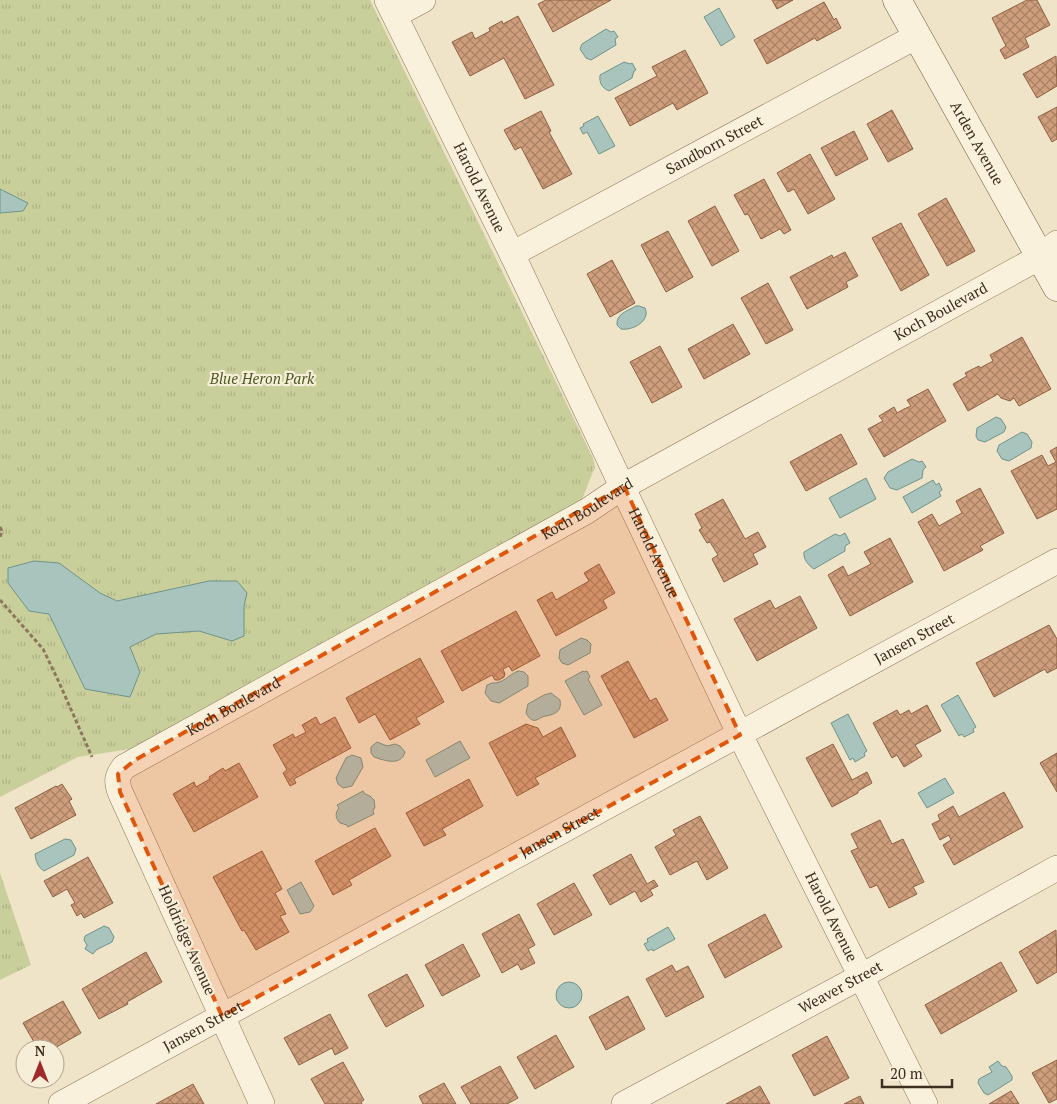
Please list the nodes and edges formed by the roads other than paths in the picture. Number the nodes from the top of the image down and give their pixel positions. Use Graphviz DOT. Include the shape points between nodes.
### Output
graph roads {
  1 [pos="423,0"];
  2 [pos="897,0"];
  3 [pos="391,8"];
  4 [pos="917,36"];
  5 [pos="1049,250"];
  6 [pos="512,254"];
  7 [pos="1057,287"];
  8 [pos="624,486"];
  9 [pos="1057,561"];
  10 [pos="740,735"];
  11 [pos="118,774"];
  12 [pos="1057,868"];
  13 [pos="860,977"];
  14 [pos="222,1016"];
  15 [pos="61,1104"];
  16 [pos="262,1104"];
  17 [pos="624,1104"];
  18 [pos="925,1104"];
  1 -- 3 [label="street"];
  2 -- 4 [label="street, Arden Avenue"];
  3 -- 6 [label="street, Harold Avenue"];
  4 -- 5 [label="street, Arden Avenue"];
  4 -- 6 [label="street, Sandborn Street"];
  5 -- 7 [label="street, Arden Avenue"];
  5 -- 8 [label="street, Koch Boulevard"];
  6 -- 8 [label="street, Harold Avenue"];
  8 -- 10 [label="street, Harold Avenue"];
  8 -- 11 [label="street, Koch Boulevard" via="587,511 124,766"];
  9 -- 10 [label="street, Jansen Street"];
  10 -- 13 [label="street, Harold Avenue"];
  10 -- 14 [label="street, Jansen Street"];
  11 -- 14 [label="street, Holdridge Avenue" via="120,792"];
  12 -- 13 [label="street, Weaver Street"];
  13 -- 17 [label="street, Weaver Street"];
  13 -- 18 [label="street, Harold Avenue"];
  14 -- 15 [label="street, Jansen Street"];
  14 -- 16 [label="street, Holdridge Avenue"];
}
